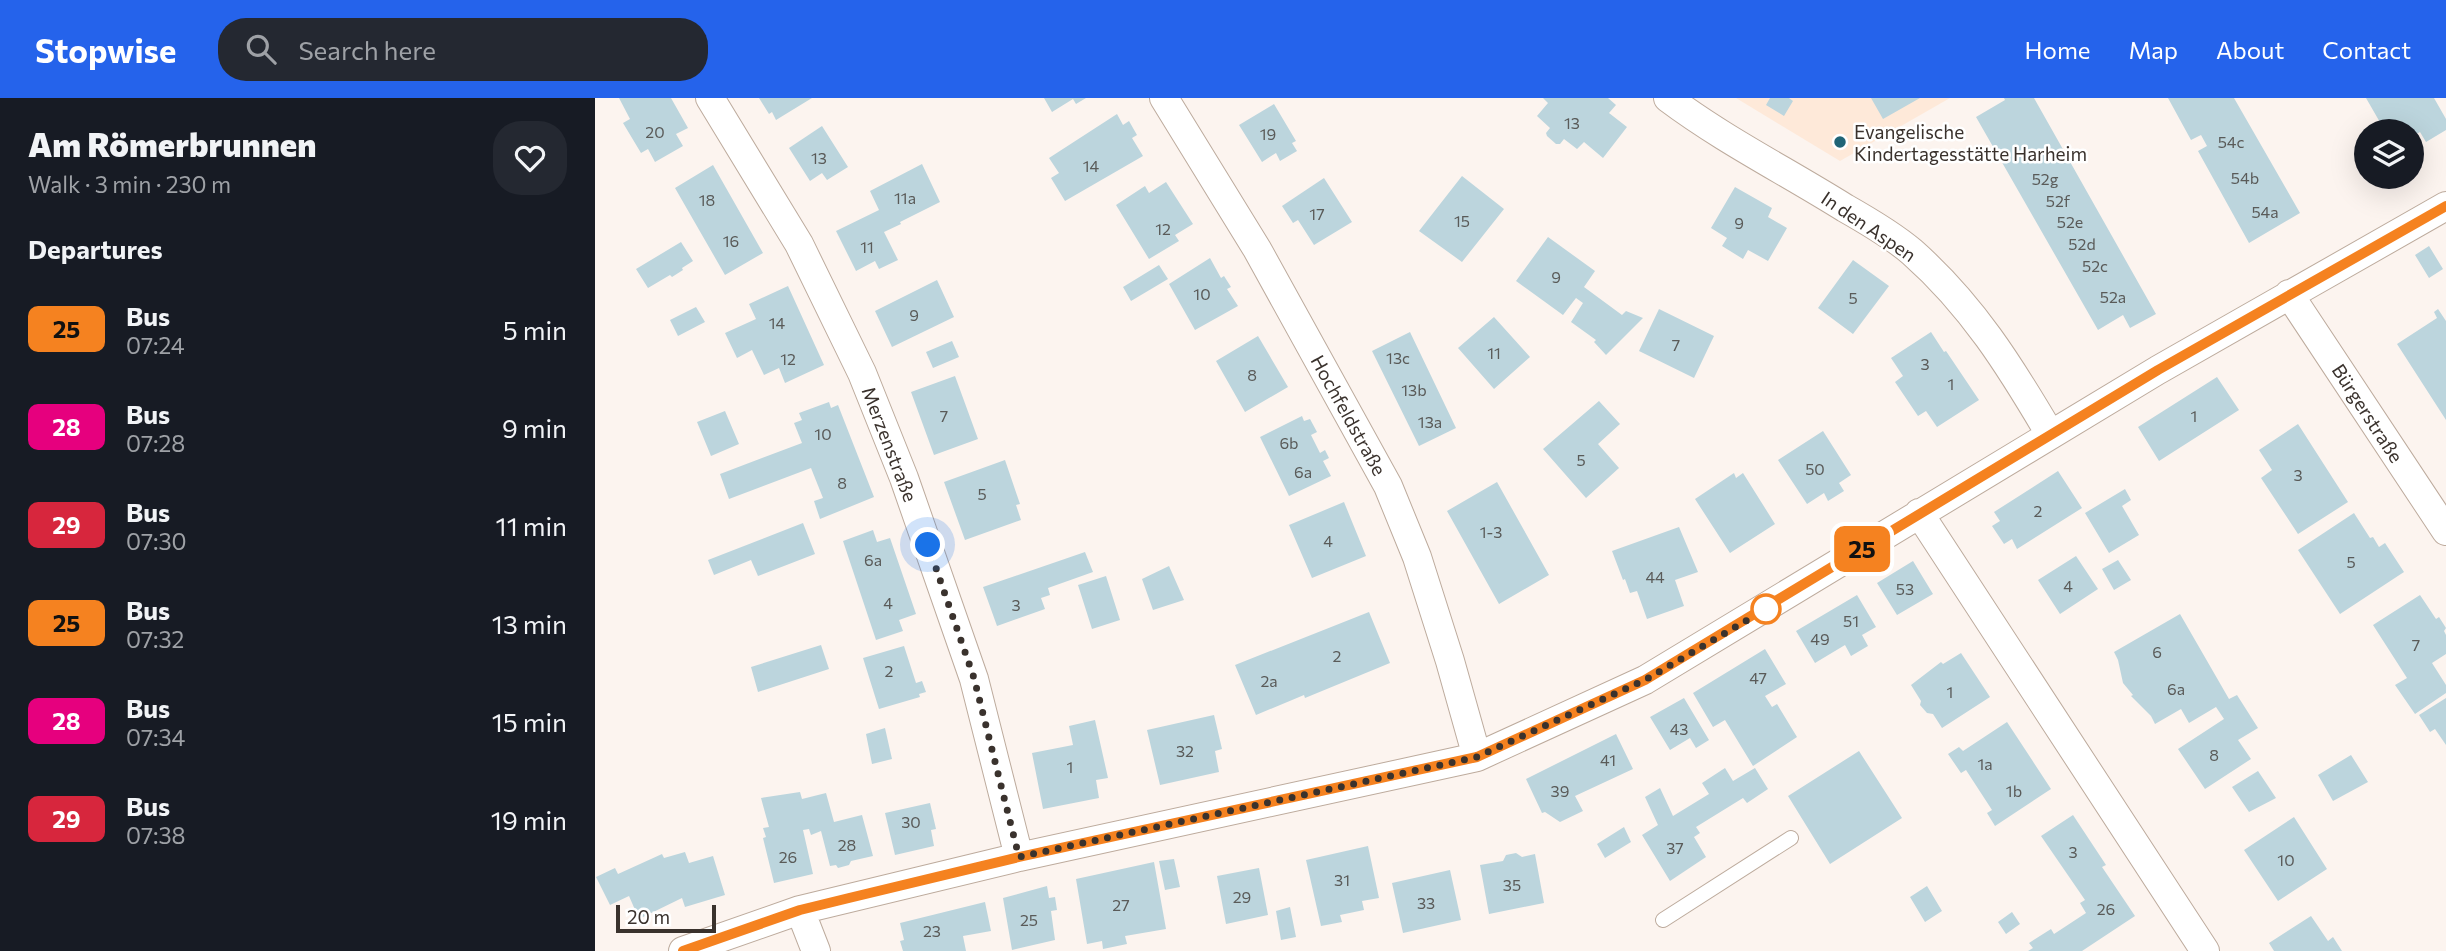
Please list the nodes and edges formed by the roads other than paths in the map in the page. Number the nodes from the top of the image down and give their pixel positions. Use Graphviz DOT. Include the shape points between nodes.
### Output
graph roads {
  1 [pos="710,98"];
  2 [pos="1164,98"];
  3 [pos="1668,98"];
  4 [pos="2446,206"];
  5 [pos="2289,294"];
  6 [pos="2050,434"];
  7 [pos="1919,513"];
  8 [pos="2446,531"];
  9 [pos="1477,757"];
  10 [pos="1791,838"];
  11 [pos="1019,857"];
  12 [pos="800,910"];
  13 [pos="1663,920"];
  14 [pos="2191,946"];
  15 [pos="692,949"];
  16 [pos="816,951"];
  1 -- 11 [label="street, Merzenstraße" via="799,244 862,373 974,678"];
  2 -- 9 [label="street, Hochfeldstraße" via="1257,249 1388,486 1417,557"];
  3 -- 6 [label="street, In den Aspen" via="1910,251 1973,316 2002,354"];
  4 -- 5 [label="street"];
  5 -- 6 [label="street"];
  5 -- 8 [label="street, Bürgerstraße"];
  6 -- 7 [label="street"];
  7 -- 9 [label="street" via="1645,680"];
  7 -- 14 [label="street"];
  9 -- 11 [label="street"];
  10 -- 13 [label="lane"];
  11 -- 12 [label="street"];
  12 -- 15 [label="street"];
  12 -- 16 [label="street"];
}
